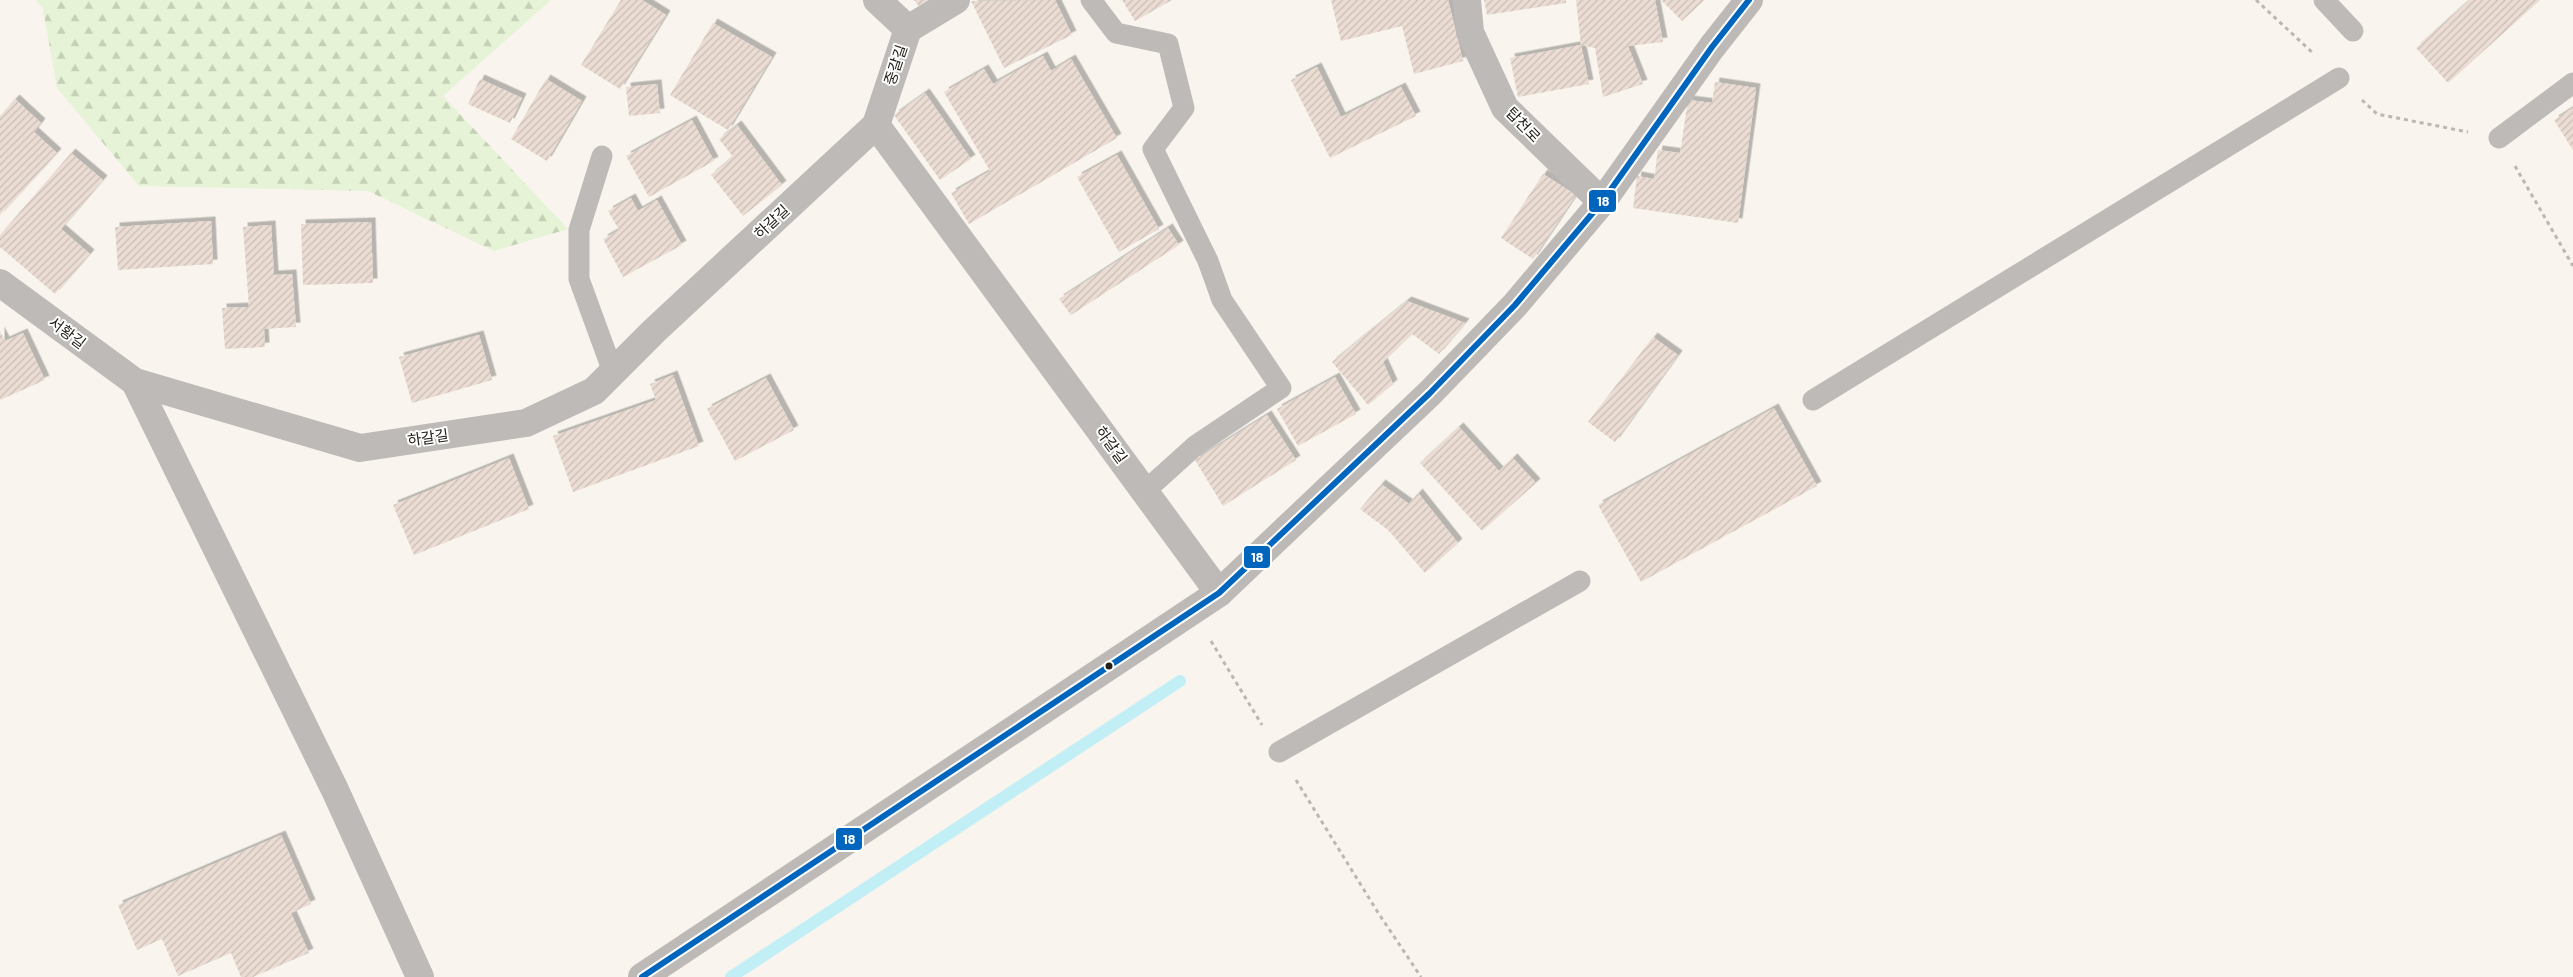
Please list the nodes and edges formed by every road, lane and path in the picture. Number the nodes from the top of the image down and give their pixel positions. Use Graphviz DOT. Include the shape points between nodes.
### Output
graph roads {
  1 [pos="877,0"];
  2 [pos="956,0"];
  3 [pos="1091,0"];
  4 [pos="1467,0"];
  5 [pos="1749,0"];
  6 [pos="2256,0"];
  7 [pos="2324,0"];
  8 [pos="908,29"];
  9 [pos="2353,31"];
  10 [pos="2339,78"];
  11 [pos="2573,83"];
  12 [pos="876,125"];
  13 [pos="2499,138"];
  14 [pos="602,156"];
  15 [pos="1602,202"];
  16 [pos="2573,266"];
  17 [pos="0,283"];
  18 [pos="613,372"];
  19 [pos="135,382"];
  20 [pos="1813,400"];
  21 [pos="1145,491"];
  22 [pos="1580,581"];
  23 [pos="1219,593"];
  24 [pos="1192,611"];
  25 [pos="1279,752"];
  26 [pos="420,977"];
  27 [pos="642,977"];
  28 [pos="1421,977"];
  1 -- 8 [label="street"];
  2 -- 8 [label="street, 중갈길"];
  3 -- 21 [label="lane" via="1116,33 1168,44 1184,108 1153,149 1208,261 1222,300 1281,388 1195,446"];
  4 -- 15 [label="street, 탑천로" via="1470,32 1505,108"];
  5 -- 15 [label="main road"];
  6 -- 10 [label="path"];
  7 -- 9 [label="lane"];
  8 -- 12 [label="street, 중갈길"];
  10 -- 13 [label="path" via="2377,114"];
  10 -- 20 [label="lane"];
  11 -- 13 [label="lane"];
  12 -- 18 [label="street, 하갈길"];
  12 -- 21 [label="street, 하갈길"];
  13 -- 16 [label="path"];
  14 -- 18 [label="lane" via="579,230 579,279"];
  15 -- 23 [label="main road" via="1515,305 1436,386"];
  17 -- 19 [label="street, 서황길"];
  18 -- 19 [label="street, 하갈길" via="594,391 526,423 360,448"];
  19 -- 26 [label="street" via="330,781"];
  21 -- 23 [label="street, 하갈길"];
  22 -- 25 [label="lane"];
  23 -- 24 [label="main road"];
  24 -- 25 [label="path"];
  24 -- 27 [label="main road"];
  25 -- 28 [label="path"];
}
